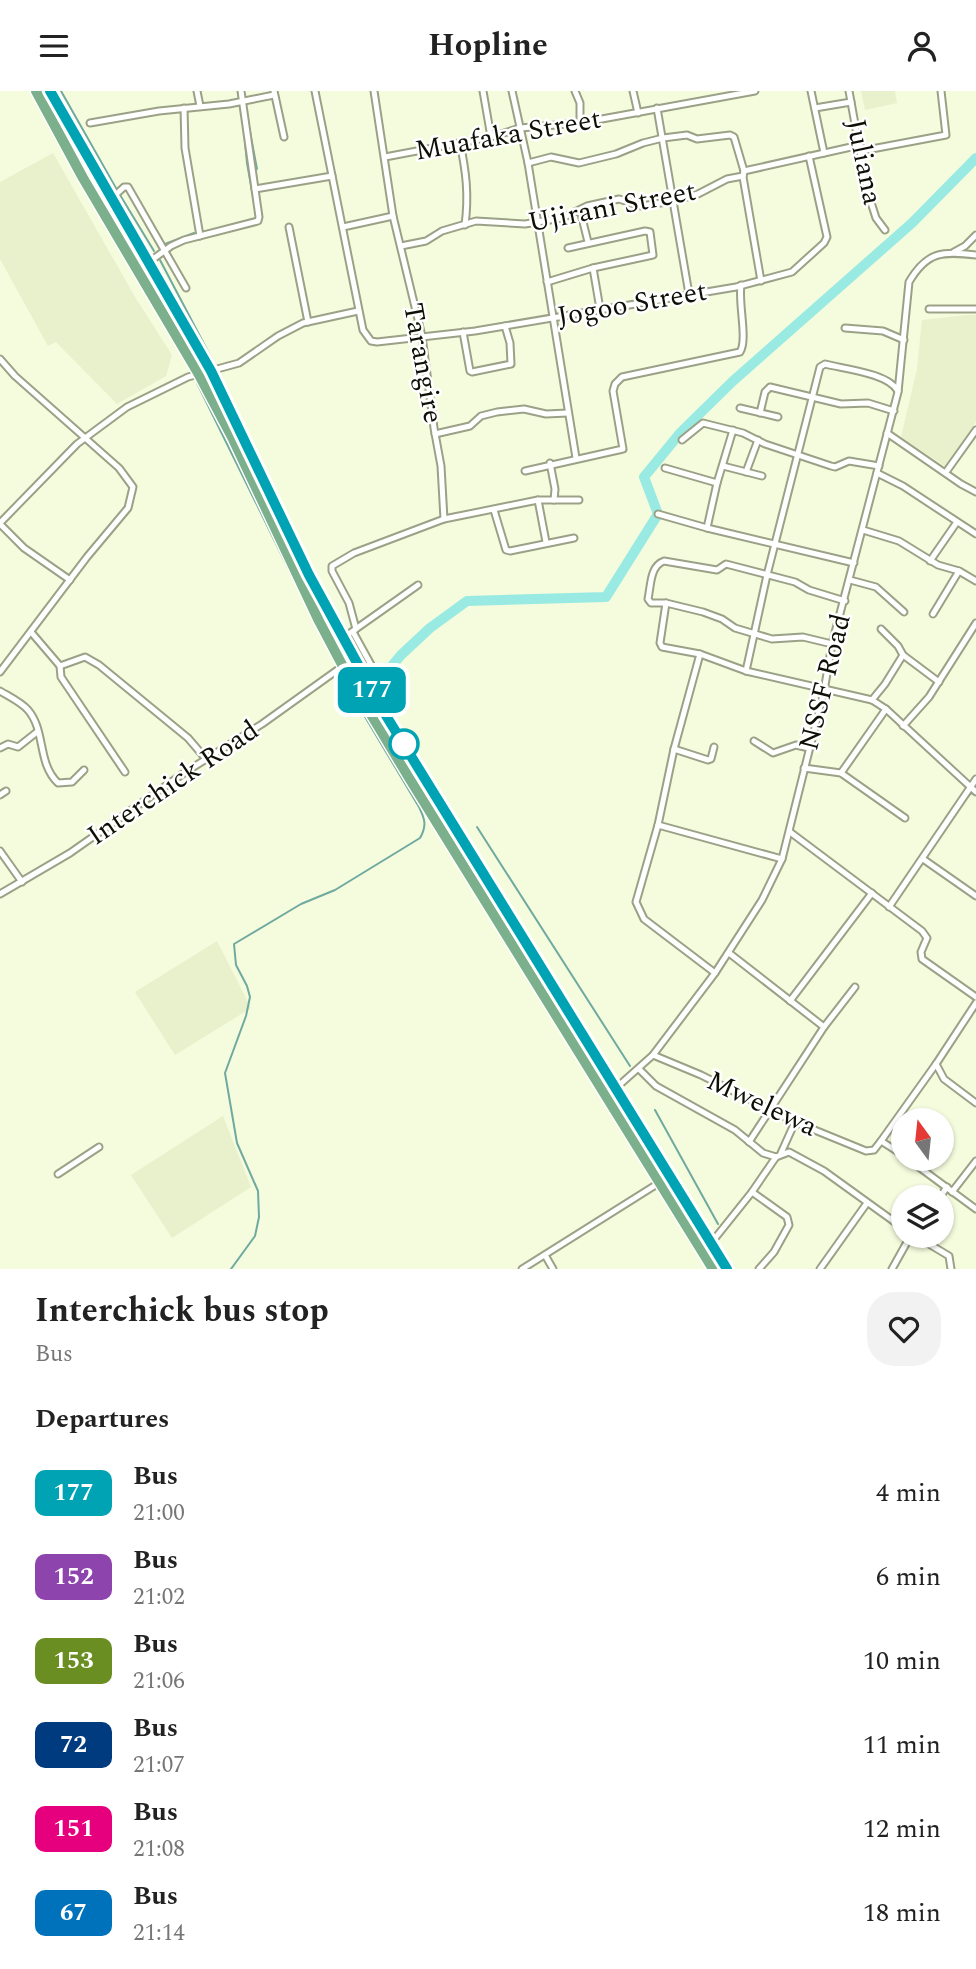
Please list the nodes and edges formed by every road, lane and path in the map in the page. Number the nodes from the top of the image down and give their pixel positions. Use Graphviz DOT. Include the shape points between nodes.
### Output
graph roads {
  1 [pos="36,91"];
  2 [pos="50,91"];
  3 [pos="197,91"];
  4 [pos="241,91"];
  5 [pos="315,91"];
  6 [pos="374,91"];
  7 [pos="483,91"];
  8 [pos="512,91"];
  9 [pos="575,91"];
  10 [pos="632,91"];
  11 [pos="755,91"];
  12 [pos="811,91"];
  13 [pos="849,91"];
  14 [pos="941,91"];
  15 [pos="274,93"];
  16 [pos="243,101"];
  17 [pos="851,102"];
  18 [pos="200,106"];
  19 [pos="184,108"];
  20 [pos="815,108"];
  21 [pos="657,109"];
  22 [pos="638,113"];
  23 [pos="90,123"];
  24 [pos="580,123"];
  25 [pos="520,128"];
  26 [pos="284,137"];
  27 [pos="491,137"];
  28 [pos="663,138"];
  29 [pos="460,143"];
  30 [pos="861,148"];
  31 [pos="824,153"];
  32 [pos="809,156"];
  33 [pos="385,157"];
  34 [pos="528,163"];
  35 [pos="744,173"];
  36 [pos="332,176"];
  37 [pos="256,189"];
  38 [pos="111,199"];
  39 [pos="673,201"];
  40 [pos="580,210"];
  41 [pos="393,216"];
  42 [pos="537,223"];
  43 [pos="465,225"];
  44 [pos="289,227"];
  45 [pos="343,227"];
  46 [pos="885,230"];
  47 [pos="976,235"];
  48 [pos="200,236"];
  49 [pos="588,242"];
  50 [pos="401,246"];
  51 [pos="568,248"];
  52 [pos="163,251"];
  53 [pos="954,252"];
  54 [pos="976,255"];
  55 [pos="149,262"];
  56 [pos="593,268"];
  57 [pos="761,281"];
  58 [pos="547,282"];
  59 [pos="741,285"];
  60 [pos="186,288"];
  61 [pos="689,295"];
  62 [pos="600,309"];
  63 [pos="929,309"];
  64 [pos="976,309"];
  65 [pos="358,311"];
  66 [pos="552,317"];
  67 [pos="308,322"];
  68 [pos="505,326"];
  69 [pos="845,328"];
  70 [pos="463,332"];
  71 [pos="422,336"];
  72 [pos="904,340"];
  73 [pos="0,359"];
  74 [pos="211,371"];
  75 [pos="198,373"];
  76 [pos="898,392"];
  77 [pos="813,397"];
  78 [pos="740,408"];
  79 [pos="894,411"];
  80 [pos="760,413"];
  81 [pos="568,414"];
  82 [pos="778,417"];
  83 [pos="733,430"];
  84 [pos="435,433"];
  85 [pos="887,433"];
  86 [pos="975,434"];
  87 [pos="84,438"];
  88 [pos="682,440"];
  89 [pos="758,440"];
  90 [pos="798,456"];
  91 [pos="576,458"];
  92 [pos="550,463"];
  93 [pos="723,466"];
  94 [pos="665,468"];
  95 [pos="878,469"];
  96 [pos="525,471"];
  97 [pos="746,472"];
  98 [pos="946,472"];
  99 [pos="762,476"];
  100 [pos="717,483"];
  101 [pos="976,492"];
  102 [pos="538,500"];
  103 [pos="554,500"];
  104 [pos="579,500"];
  105 [pos="494,510"];
  106 [pos="658,514"];
  107 [pos="444,519"];
  108 [pos="957,522"];
  109 [pos="0,524"];
  110 [pos="707,528"];
  111 [pos="863,530"];
  112 [pos="976,534"];
  113 [pos="574,538"];
  114 [pos="546,542"];
  115 [pos="775,545"];
  116 [pos="930,561"];
  117 [pos="854,563"];
  118 [pos="959,571"];
  119 [pos="767,575"];
  120 [pos="70,580"];
  121 [pos="850,580"];
  122 [pos="976,581"];
  123 [pos="418,585"];
  124 [pos="845,601"];
  125 [pos="666,603"];
  126 [pos="904,613"];
  127 [pos="933,614"];
  128 [pos="976,623"];
  129 [pos="881,629"];
  130 [pos="354,630"];
  131 [pos="31,632"];
  132 [pos="753,634"];
  133 [pos="343,638"];
  134 [pos="832,644"];
  135 [pos="701,654"];
  136 [pos="902,655"];
  137 [pos="60,666"];
  138 [pos="343,666"];
  139 [pos="746,671"];
  140 [pos="0,672"];
  141 [pos="375,672"];
  142 [pos="939,682"];
  143 [pos="0,691"];
  144 [pos="824,691"];
  145 [pos="872,700"];
  146 [pos="886,709"];
  147 [pos="903,726"];
  148 [pos="37,732"];
  149 [pos="754,741"];
  150 [pos="714,747"];
  151 [pos="0,748"];
  152 [pos="809,748"];
  153 [pos="674,749"];
  154 [pos="206,759"];
  155 [pos="804,768"];
  156 [pos="84,770"];
  157 [pos="125,772"];
  158 [pos="841,773"];
  159 [pos="976,779"];
  160 [pos="973,790"];
  161 [pos="6,791"];
  162 [pos="0,795"];
  163 [pos="905,818"];
  164 [pos="657,825"];
  165 [pos="790,832"];
  166 [pos="0,851"];
  167 [pos="782,859"];
  168 [pos="923,859"];
  169 [pos="22,882"];
  170 [pos="872,893"];
  171 [pos="0,894"];
  172 [pos="976,896"];
  173 [pos="889,907"];
  174 [pos="729,953"];
  175 [pos="715,973"];
  176 [pos="855,987"];
  177 [pos="976,997"];
  178 [pos="790,1001"];
  179 [pos="976,1003"];
  180 [pos="824,1027"];
  181 [pos="653,1055"];
  182 [pos="936,1063"];
  183 [pos="639,1069"];
  184 [pos="616,1088"];
  185 [pos="976,1103"];
  186 [pos="770,1108"];
  187 [pos="795,1122"];
  188 [pos="881,1141"];
  189 [pos="749,1142"];
  190 [pos="99,1147"];
  191 [pos="891,1147"];
  192 [pos="778,1155"];
  193 [pos="976,1161"];
  194 [pos="925,1171"];
  195 [pos="58,1174"];
  196 [pos="671,1175"];
  197 [pos="659,1182"];
  198 [pos="944,1185"];
  199 [pos="954,1189"];
  200 [pos="752,1192"];
  201 [pos="954,1193"];
  202 [pos="867,1203"];
  203 [pos="976,1209"];
  204 [pos="891,1220"];
  205 [pos="712,1242"];
  206 [pos="904,1248"];
  207 [pos="935,1248"];
  208 [pos="545,1255"];
  209 [pos="522,1269"];
  210 [pos="553,1269"];
  211 [pos="713,1269"];
  212 [pos="727,1269"];
  213 [pos="760,1269"];
  214 [pos="820,1269"];
  215 [pos="892,1269"];
  216 [pos="951,1269"];
  1 -- 75 [label="highway"];
  2 -- 38 [label="highway"];
  3 -- 18 [label="street"];
  4 -- 16 [label="street"];
  5 -- 36 [label="street"];
  6 -- 33 [label="street, Tarangire"];
  7 -- 27 [label="street"];
  8 -- 25 [label="street"];
  9 -- 24 [label="street"];
  10 -- 22 [label="street"];
  11 -- 21 [label="street, Muafaka Street"];
  12 -- 20 [label="street"];
  13 -- 17 [label="street, Juliana"];
  14 -- 30 [label="street, Ujirani Street" via="946,135"];
  15 -- 16 [label="street"];
  15 -- 26 [label="street"];
  16 -- 18 [label="street"];
  16 -- 37 [label="street"];
  17 -- 20 [label="street"];
  17 -- 30 [label="street, Juliana"];
  18 -- 19 [label="street"];
  19 -- 23 [label="street"];
  19 -- 48 [label="street" via="185,148"];
  20 -- 31 [label="street"];
  21 -- 22 [label="street, Muafaka Street"];
  21 -- 28 [label="street"];
  22 -- 24 [label="street, Muafaka Street"];
  24 -- 25 [label="street, Muafaka Street"];
  25 -- 27 [label="street, Muafaka Street"];
  25 -- 34 [label="street"];
  27 -- 29 [label="street, Muafaka Street"];
  28 -- 34 [label="street" via="579,163 551,157"];
  28 -- 35 [label="street" via="732,135"];
  28 -- 39 [label="street"];
  29 -- 33 [label="street, Muafaka Street"];
  29 -- 43 [label="street" via="467,176"];
  30 -- 31 [label="street, Ujirani Street"];
  30 -- 46 [label="street, Juliana" via="873,210"];
  31 -- 32 [label="street, Ujirani Street"];
  32 -- 35 [label="street, Ujirani Street"];
  32 -- 57 [label="street, Jogoo Street" via="827,237 797,268"];
  33 -- 41 [label="street, Tarangire"];
  34 -- 42 [label="street"];
  35 -- 39 [label="street, Ujirani Street"];
  35 -- 57 [label="street"];
  36 -- 37 [label="street"];
  36 -- 45 [label="street"];
  37 -- 48 [label="street" via="258,221"];
  38 -- 52 [label="street" via="128,187"];
  38 -- 55 [label="highway"];
  39 -- 40 [label="street, Ujirani Street" via="641,206 619,199"];
  39 -- 61 [label="street"];
  40 -- 42 [label="street, Ujirani Street"];
  40 -- 49 [label="street"];
  41 -- 45 [label="street"];
  41 -- 50 [label="street, Tarangire"];
  42 -- 43 [label="street, Ujirani Street" via="482,220"];
  42 -- 58 [label="street"];
  43 -- 50 [label="street, Ujirani Street"];
  44 -- 67 [label="street"];
  45 -- 65 [label="street"];
  47 -- 53 [label="street"];
  48 -- 52 [label="street"];
  49 -- 51 [label="street"];
  49 -- 56 [label="street" via="647,231 654,251"];
  50 -- 71 [label="street, Tarangire"];
  52 -- 55 [label="street"];
  52 -- 60 [label="street"];
  53 -- 54 [label="street"];
  53 -- 72 [label="street, NSSF Road" via="924,262 909,282"];
  55 -- 74 [label="highway"];
  56 -- 58 [label="street"];
  56 -- 62 [label="street"];
  57 -- 59 [label="street, Jogoo Street"];
  58 -- 66 [label="street"];
  59 -- 61 [label="street, Jogoo Street"];
  59 -- 91 [label="street" via="742,351 622,377 613,391 622,449"];
  61 -- 62 [label="street, Jogoo Street"];
  62 -- 66 [label="street, Jogoo Street"];
  63 -- 64 [label="street"];
  65 -- 67 [label="street"];
  65 -- 71 [label="street, Jogoo Street" via="371,341"];
  66 -- 68 [label="street, Jogoo Street"];
  66 -- 81 [label="street"];
  67 -- 74 [label="street" via="239,363"];
  68 -- 70 [label="street, Jogoo Street"];
  68 -- 70 [label="street" via="511,365 472,372"];
  69 -- 72 [label="street" via="883,331"];
  70 -- 71 [label="street, Jogoo Street"];
  71 -- 84 [label="street, Tarangire"];
  72 -- 76 [label="street, NSSF Road"];
  73 -- 87 [label="street"];
  74 -- 75 [label="street"];
  74 -- 133 [label="highway"];
  75 -- 87 [label="street" via="127,407"];
  75 -- 138 [label="highway"];
  76 -- 77 [label="street" via="878,377 825,364 820,367"];
  76 -- 79 [label="street, NSSF Road"];
  77 -- 79 [label="street"];
  77 -- 80 [label="street" via="770,387"];
  77 -- 90 [label="street"];
  78 -- 80 [label="street"];
  79 -- 85 [label="street, NSSF Road"];
  80 -- 82 [label="street"];
  81 -- 84 [label="street" via="523,409 497,412 481,416 470,426"];
  81 -- 91 [label="street"];
  83 -- 88 [label="street" via="703,423"];
  83 -- 89 [label="street"];
  83 -- 93 [label="street"];
  84 -- 107 [label="street, Tarangire" via="442,466"];
  85 -- 95 [label="street, NSSF Road"];
  85 -- 98 [label="street"];
  86 -- 98 [label="street"];
  87 -- 109 [label="street"];
  87 -- 120 [label="street" via="124,474 133,493 128,508"];
  89 -- 90 [label="street"];
  89 -- 97 [label="street"];
  90 -- 95 [label="street" via="835,467 849,461"];
  90 -- 115 [label="street"];
  91 -- 92 [label="street"];
  92 -- 96 [label="street"];
  92 -- 103 [label="street"];
  93 -- 97 [label="street"];
  93 -- 100 [label="street"];
  94 -- 100 [label="street"];
  95 -- 108 [label="street"];
  95 -- 111 [label="street, NSSF Road"];
  97 -- 99 [label="street"];
  98 -- 101 [label="street"];
  100 -- 110 [label="street"];
  102 -- 103 [label="street"];
  102 -- 105 [label="street"];
  102 -- 114 [label="street"];
  103 -- 104 [label="street"];
  105 -- 107 [label="street"];
  105 -- 114 [label="street" via="506,550"];
  106 -- 110 [label="street"];
  107 -- 130 [label="street" via="335,563 332,571 346,595"];
  108 -- 112 [label="street"];
  108 -- 116 [label="street"];
  109 -- 120 [label="street" via="24,548"];
  110 -- 115 [label="street"];
  111 -- 116 [label="street" via="898,541"];
  111 -- 117 [label="street, NSSF Road"];
  113 -- 114 [label="street"];
  115 -- 117 [label="street"];
  115 -- 119 [label="street"];
  116 -- 118 [label="street"];
  117 -- 121 [label="street, NSSF Road"];
  118 -- 122 [label="street"];
  118 -- 127 [label="street"];
  119 -- 124 [label="street"];
  119 -- 125 [label="street" via="726,564 717,570 664,561 654,569 648,599"];
  119 -- 132 [label="street"];
  120 -- 131 [label="street"];
  121 -- 124 [label="street, NSSF Road"];
  121 -- 126 [label="street" via="876,587"];
  123 -- 130 [label="street"];
  124 -- 134 [label="street, NSSF Road"];
  125 -- 132 [label="street" via="703,612"];
  125 -- 135 [label="street" via="661,645"];
  128 -- 142 [label="street"];
  129 -- 136 [label="street"];
  130 -- 133 [label="street"];
  130 -- 141 [label="street"];
  131 -- 137 [label="street"];
  131 -- 140 [label="street"];
  132 -- 134 [label="street"];
  132 -- 139 [label="street"];
  133 -- 184 [label="highway"];
  134 -- 144 [label="street, NSSF Road"];
  135 -- 139 [label="street"];
  135 -- 153 [label="street"];
  136 -- 142 [label="street"];
  136 -- 145 [label="street"];
  137 -- 154 [label="street" via="88,658 188,738"];
  137 -- 157 [label="street" via="61,677"];
  138 -- 154 [label="street, Interchick Road"];
  138 -- 197 [label="highway"];
  139 -- 144 [label="street"];
  142 -- 147 [label="street"];
  143 -- 148 [label="street" via="28,710"];
  144 -- 145 [label="street"];
  144 -- 152 [label="street, NSSF Road"];
  145 -- 146 [label="street"];
  146 -- 147 [label="street"];
  146 -- 158 [label="street"];
  147 -- 160 [label="street"];
  148 -- 151 [label="street" via="18,747 8,744"];
  148 -- 156 [label="street" via="45,764 58,783 72,782"];
  149 -- 152 [label="street" via="773,753 796,745"];
  150 -- 153 [label="street" via="708,760"];
  152 -- 155 [label="street, NSSF Road"];
  153 -- 164 [label="street"];
  154 -- 169 [label="street, Interchick Road"];
  155 -- 158 [label="street"];
  155 -- 165 [label="street, NSSF Road"];
  158 -- 163 [label="street"];
  159 -- 160 [label="street"];
  160 -- 168 [label="street"];
  161 -- 162 [label="street"];
  164 -- 167 [label="street"];
  164 -- 175 [label="street" via="638,891 638,910 659,932"];
  165 -- 167 [label="street, NSSF Road"];
  165 -- 170 [label="street"];
  166 -- 169 [label="street"];
  167 -- 174 [label="street, NSSF Road"];
  168 -- 172 [label="street"];
  168 -- 173 [label="street"];
  169 -- 171 [label="street, Interchick Road"];
  170 -- 173 [label="street"];
  170 -- 178 [label="street"];
  173 -- 177 [label="street" via="926,935 922,959"];
  174 -- 175 [label="street, NSSF Road"];
  174 -- 178 [label="street"];
  175 -- 181 [label="street, NSSF Road"];
  176 -- 180 [label="street"];
  178 -- 180 [label="street"];
  179 -- 182 [label="street"];
  180 -- 186 [label="street"];
  181 -- 183 [label="street, NSSF Road"];
  181 -- 186 [label="street, Mwelewa"];
  182 -- 185 [label="street" via="944,1079"];
  182 -- 188 [label="street"];
  183 -- 184 [label="street, NSSF Road"];
  183 -- 189 [label="street" via="656,1086"];
  184 -- 196 [label="highway"];
  186 -- 187 [label="street, Mwelewa"];
  186 -- 189 [label="street"];
  187 -- 188 [label="street, Mwelewa" via="870,1152"];
  187 -- 192 [label="street"];
  188 -- 191 [label="street"];
  189 -- 192 [label="street" via="763,1153"];
  190 -- 195 [label="street"];
  192 -- 200 [label="street"];
  192 -- 202 [label="street" via="795,1154"];
  193 -- 199 [label="street"];
  194 -- 198 [label="street"];
  196 -- 197 [label="street"];
  196 -- 205 [label="highway"];
  197 -- 208 [label="street"];
  197 -- 211 [label="highway"];
  200 -- 205 [label="street"];
  200 -- 213 [label="street" via="787,1217 789,1225"];
  201 -- 203 [label="street"];
  202 -- 204 [label="street"];
  202 -- 214 [label="street"];
  205 -- 212 [label="highway"];
  206 -- 215 [label="street"];
  207 -- 216 [label="street" via="949,1256"];
  208 -- 209 [label="street"];
  208 -- 210 [label="street"];
}
